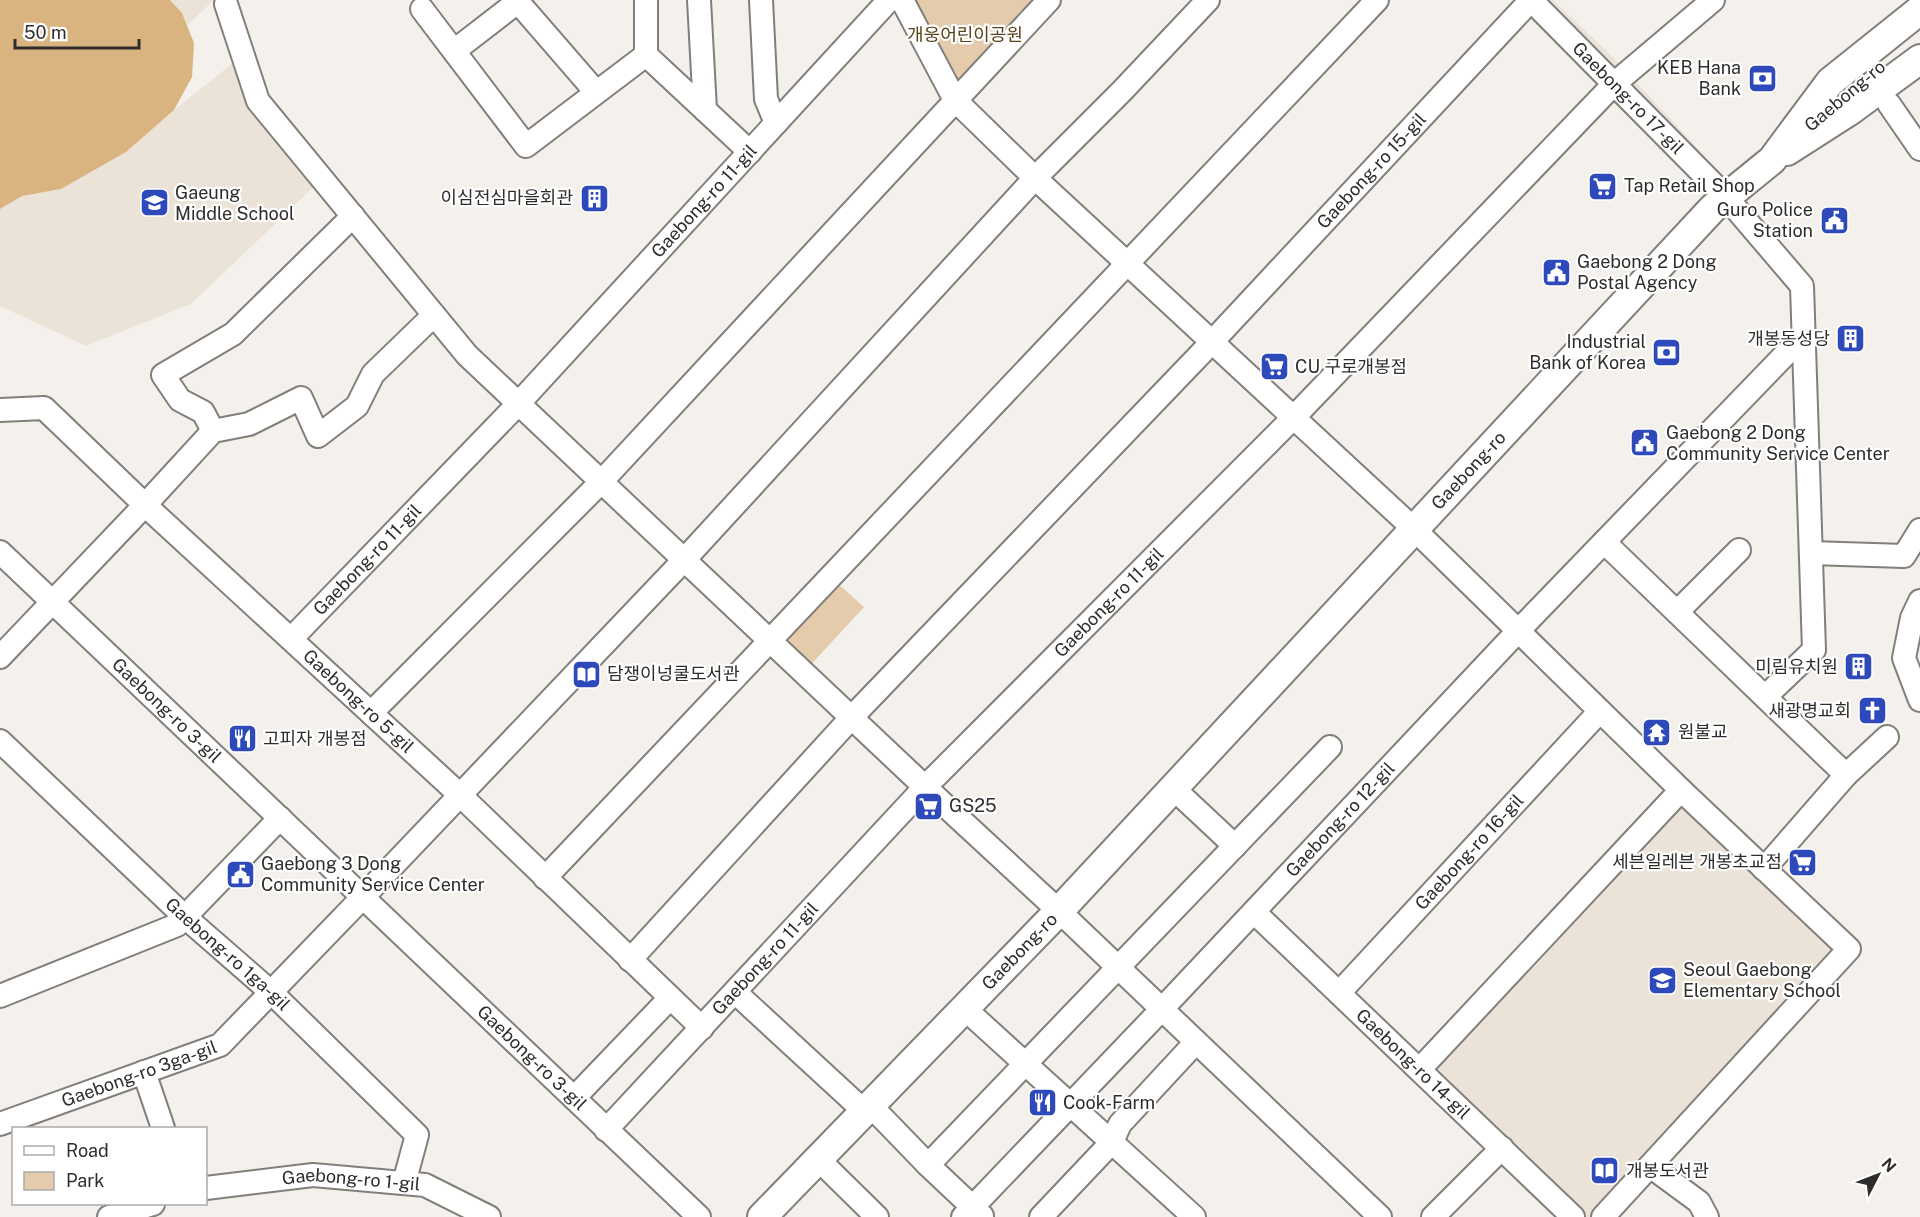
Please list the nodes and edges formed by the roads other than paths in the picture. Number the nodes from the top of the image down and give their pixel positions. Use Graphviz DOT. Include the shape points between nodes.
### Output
graph roads {
  1 [pos="646,0"];
  2 [pos="699,0"];
  3 [pos="761,0"];
  4 [pos="890,0"];
  5 [pos="902,0"];
  6 [pos="1049,0"];
  7 [pos="1208,0"];
  8 [pos="1377,0"];
  9 [pos="1531,0"];
  10 [pos="1713,0"];
  11 [pos="519,1"];
  12 [pos="226,4"];
  13 [pos="422,9"];
  14 [pos="1920,10"];
  15 [pos="1920,34"];
  16 [pos="454,51"];
  17 [pos="646,55"];
  18 [pos="1920,59"];
  19 [pos="1920,82"];
  20 [pos="1614,84"];
  21 [pos="596,92"];
  22 [pos="1885,96"];
  23 [pos="955,100"];
  24 [pos="705,110"];
  25 [pos="776,123"];
  26 [pos="1920,149"];
  27 [pos="750,152"];
  28 [pos="1772,160"];
  29 [pos="1035,178"];
  30 [pos="1726,197"];
  31 [pos="353,216"];
  32 [pos="1127,263"];
  33 [pos="434,315"];
  34 [pos="1804,335"];
  35 [pos="1212,342"];
  36 [pos="518,404"];
  37 [pos="0,410"];
  38 [pos="1294,417"];
  39 [pos="213,430"];
  40 [pos="601,482"];
  41 [pos="145,505"];
  42 [pos="1414,529"];
  43 [pos="1920,530"];
  44 [pos="1604,542"];
  45 [pos="1738,550"];
  46 [pos="0,552"];
  47 [pos="1811,553"];
  48 [pos="684,560"];
  49 [pos="52,601"];
  50 [pos="1920,601"];
  51 [pos="1677,612"];
  52 [pos="1518,631"];
  53 [pos="291,639"];
  54 [pos="771,641"];
  55 [pos="0,657"];
  56 [pos="1766,698"];
  57 [pos="1920,700"];
  58 [pos="1600,711"];
  59 [pos="371,713"];
  60 [pos="852,717"];
  61 [pos="1887,737"];
  62 [pos="0,741"];
  63 [pos="1330,747"];
  64 [pos="1846,775"];
  65 [pos="925,787"];
  66 [pos="1173,788"];
  67 [pos="1681,790"];
  68 [pos="460,795"];
  69 [pos="280,818"];
  70 [pos="1235,846"];
  71 [pos="1764,869"];
  72 [pos="545,878"];
  73 [pos="363,897"];
  74 [pos="1059,910"];
  75 [pos="1254,912"];
  76 [pos="185,917"];
  77 [pos="630,960"];
  78 [pos="1119,968"];
  79 [pos="271,992"];
  80 [pos="736,993"];
  81 [pos="1339,993"];
  82 [pos="0,996"];
  83 [pos="670,998"];
  84 [pos="964,1008"];
  85 [pos="1162,1009"];
  86 [pos="702,1028"];
  87 [pos="1196,1042"];
  88 [pos="1026,1064"];
  89 [pos="1419,1069"];
  90 [pos="144,1072"];
  91 [pos="574,1098"];
  92 [pos="1071,1104"];
  93 [pos="867,1108"];
  94 [pos="0,1124"];
  95 [pos="164,1127"];
  96 [pos="606,1130"];
  97 [pos="1112,1142"];
  98 [pos="1502,1148"];
  99 [pos="818,1159"];
  100 [pos="928,1165"];
  101 [pos="1650,1166"];
  102 [pos="404,1183"];
  103 [pos="207,1188"];
  104 [pos="147,1205"];
  105 [pos="973,1214"];
  106 [pos="109,1217"];
  107 [pos="489,1217"];
  108 [pos="699,1217"];
  109 [pos="762,1217"];
  110 [pos="877,1217"];
  111 [pos="1041,1217"];
  112 [pos="1194,1217"];
  113 [pos="1380,1217"];
  114 [pos="1433,1217"];
  115 [pos="1574,1217"];
  116 [pos="1603,1217"];
  117 [pos="1707,1217"];
  1 -- 17 [label="street"];
  2 -- 24 [label="street"];
  3 -- 25 [label="street" via="766,99"];
  4 -- 25 [label="street, Gaebong-ro 11-gil"];
  5 -- 23 [label="street"];
  6 -- 23 [label="street"];
  7 -- 29 [label="street"];
  8 -- 32 [label="street"];
  9 -- 20 [label="street, Gaebong-ro 17-gil"];
  9 -- 35 [label="street, Gaebong-ro 15-gil"];
  10 -- 20 [label="street"];
  11 -- 16 [label="street"];
  11 -- 21 [label="street"];
  12 -- 31 [label="street" via="258,101"];
  13 -- 16 [label="street"];
  14 -- 28 [label="main road" via="1830,82"];
  15 -- 28 [label="main road, Gaebong-ro" via="1843,94"];
  16 -- 21 [label="street" via="526,146"];
  17 -- 21 [label="street"];
  17 -- 24 [label="street"];
  18 -- 22 [label="main road, Gaebong-ro"];
  19 -- 22 [label="main road"];
  20 -- 30 [label="street, Gaebong-ro 17-gil"];
  20 -- 38 [label="street"];
  22 -- 26 [label="street"];
  22 -- 28 [label="main road" via="1808,158"];
  23 -- 29 [label="street"];
  23 -- 40 [label="street"];
  24 -- 27 [label="street"];
  25 -- 27 [label="street, Gaebong-ro 11-gil"];
  27 -- 36 [label="street, Gaebong-ro 11-gil"];
  28 -- 30 [label="main road, Gaebong-ro"];
  29 -- 32 [label="street"];
  29 -- 48 [label="street"];
  30 -- 34 [label="street, Gaebong-ro 17-gil" via="1802,286"];
  30 -- 42 [label="main road, Gaebong-ro"];
  31 -- 33 [label="street"];
  31 -- 39 [label="street" via="233,334 163,375 180,400 203,412"];
  32 -- 35 [label="street"];
  32 -- 54 [label="street"];
  33 -- 36 [label="street" via="467,356"];
  33 -- 39 [label="street" via="373,375 357,406 318,436 301,398 249,424"];
  34 -- 44 [label="street, Gaebong-ro 12-gil"];
  34 -- 47 [label="street, Gaebong-ro 17-gil"];
  35 -- 38 [label="street"];
  35 -- 60 [label="street"];
  36 -- 40 [label="street"];
  36 -- 53 [label="street, Gaebong-ro 11-gil"];
  37 -- 41 [label="street, Gaebong-ro 5-gil" via="44,408"];
  38 -- 42 [label="street"];
  38 -- 65 [label="street, Gaebong-ro 11-gil"];
  39 -- 41 [label="street"];
  40 -- 48 [label="street"];
  40 -- 59 [label="street"];
  41 -- 49 [label="street"];
  41 -- 53 [label="street, Gaebong-ro 5-gil"];
  42 -- 52 [label="street"];
  42 -- 66 [label="main road, Gaebong-ro"];
  43 -- 47 [label="street" via="1904,556"];
  44 -- 51 [label="street"];
  44 -- 52 [label="street, Gaebong-ro 12-gil"];
  45 -- 51 [label="street"];
  46 -- 49 [label="street, Gaebong-ro 3-gil"];
  47 -- 56 [label="street, Gaebong-ro 17-gil" via="1814,650"];
  48 -- 54 [label="street"];
  48 -- 68 [label="street"];
  49 -- 55 [label="street"];
  49 -- 69 [label="street, Gaebong-ro 3-gil"];
  50 -- 57 [label="street" via="1912,618 1904,658"];
  51 -- 56 [label="street"];
  52 -- 58 [label="street"];
  52 -- 75 [label="street, Gaebong-ro 12-gil"];
  53 -- 59 [label="street, Gaebong-ro 5-gil"];
  54 -- 60 [label="street"];
  54 -- 72 [label="street"];
  56 -- 64 [label="street"];
  58 -- 67 [label="street"];
  58 -- 81 [label="street, Gaebong-ro 16-gil"];
  59 -- 68 [label="street, Gaebong-ro 5-gil"];
  60 -- 65 [label="street"];
  60 -- 77 [label="street"];
  61 -- 64 [label="street"];
  62 -- 76 [label="street, Gaebong-ro 1ga-gil"];
  63 -- 70 [label="street"];
  64 -- 71 [label="street"];
  65 -- 74 [label="street"];
  65 -- 80 [label="street, Gaebong-ro 11-gil"];
  66 -- 70 [label="street"];
  66 -- 74 [label="main road, Gaebong-ro"];
  67 -- 71 [label="street"];
  67 -- 89 [label="street"];
  68 -- 72 [label="street, Gaebong-ro 5-gil"];
  68 -- 73 [label="street"];
  69 -- 73 [label="street, Gaebong-ro 3-gil"];
  69 -- 76 [label="street"];
  70 -- 78 [label="street"];
  71 -- 101 [label="street" via="1849,950"];
  72 -- 77 [label="street, Gaebong-ro 5-gil"];
  73 -- 79 [label="street, Gaebong-ro 3ga-gil"];
  73 -- 91 [label="street, Gaebong-ro 3-gil"];
  74 -- 78 [label="street"];
  74 -- 84 [label="main road, Gaebong-ro"];
  75 -- 81 [label="street, Gaebong-ro 14-gil"];
  75 -- 85 [label="street, Gaebong-ro 12-gil"];
  76 -- 79 [label="street, Gaebong-ro 1ga-gil"];
  76 -- 82 [label="street" via="177,925"];
  77 -- 83 [label="street, Gaebong-ro 5-gil"];
  78 -- 85 [label="street"];
  78 -- 88 [label="street"];
  79 -- 90 [label="street, Gaebong-ro 3ga-gil" via="220,1045"];
  79 -- 102 [label="street, Gaebong-ro 1ga-gil" via="417,1135"];
  80 -- 86 [label="street, Gaebong-ro 11-gil"];
  80 -- 93 [label="street"];
  81 -- 89 [label="street, Gaebong-ro 14-gil"];
  83 -- 86 [label="street, Gaebong-ro 5-gil"];
  83 -- 91 [label="street"];
  84 -- 88 [label="street"];
  84 -- 93 [label="main road, Gaebong-ro"];
  85 -- 87 [label="street"];
  85 -- 92 [label="street, Gaebong-ro 12-gil"];
  86 -- 96 [label="street, Gaebong-ro 11-gil"];
  87 -- 97 [label="street" via="1120,1124"];
  87 -- 113 [label="street"];
  88 -- 92 [label="street"];
  88 -- 100 [label="street"];
  89 -- 98 [label="street, Gaebong-ro 14-gil"];
  90 -- 94 [label="street, Gaebong-ro 3ga-gil"];
  90 -- 95 [label="street"];
  91 -- 96 [label="street, Gaebong-ro 3-gil"];
  92 -- 97 [label="street"];
  92 -- 105 [label="street, Gaebong-ro 12-gil"];
  93 -- 99 [label="main road, Gaebong-ro"];
  93 -- 100 [label="street"];
  96 -- 108 [label="street, Gaebong-ro 3-gil"];
  97 -- 111 [label="street"];
  97 -- 112 [label="street"];
  98 -- 114 [label="street"];
  98 -- 115 [label="street, Gaebong-ro 14-gil"];
  99 -- 109 [label="main road, Gaebong-ro"];
  99 -- 110 [label="street"];
  100 -- 105 [label="street"];
  101 -- 116 [label="street"];
  101 -- 117 [label="street" via="1699,1202"];
  102 -- 103 [label="street, Gaebong-ro 1-gil" via="314,1175"];
  102 -- 107 [label="street, Gaebong-ro 1-gil" via="425,1185"];
  104 -- 106 [label="street"];
}
